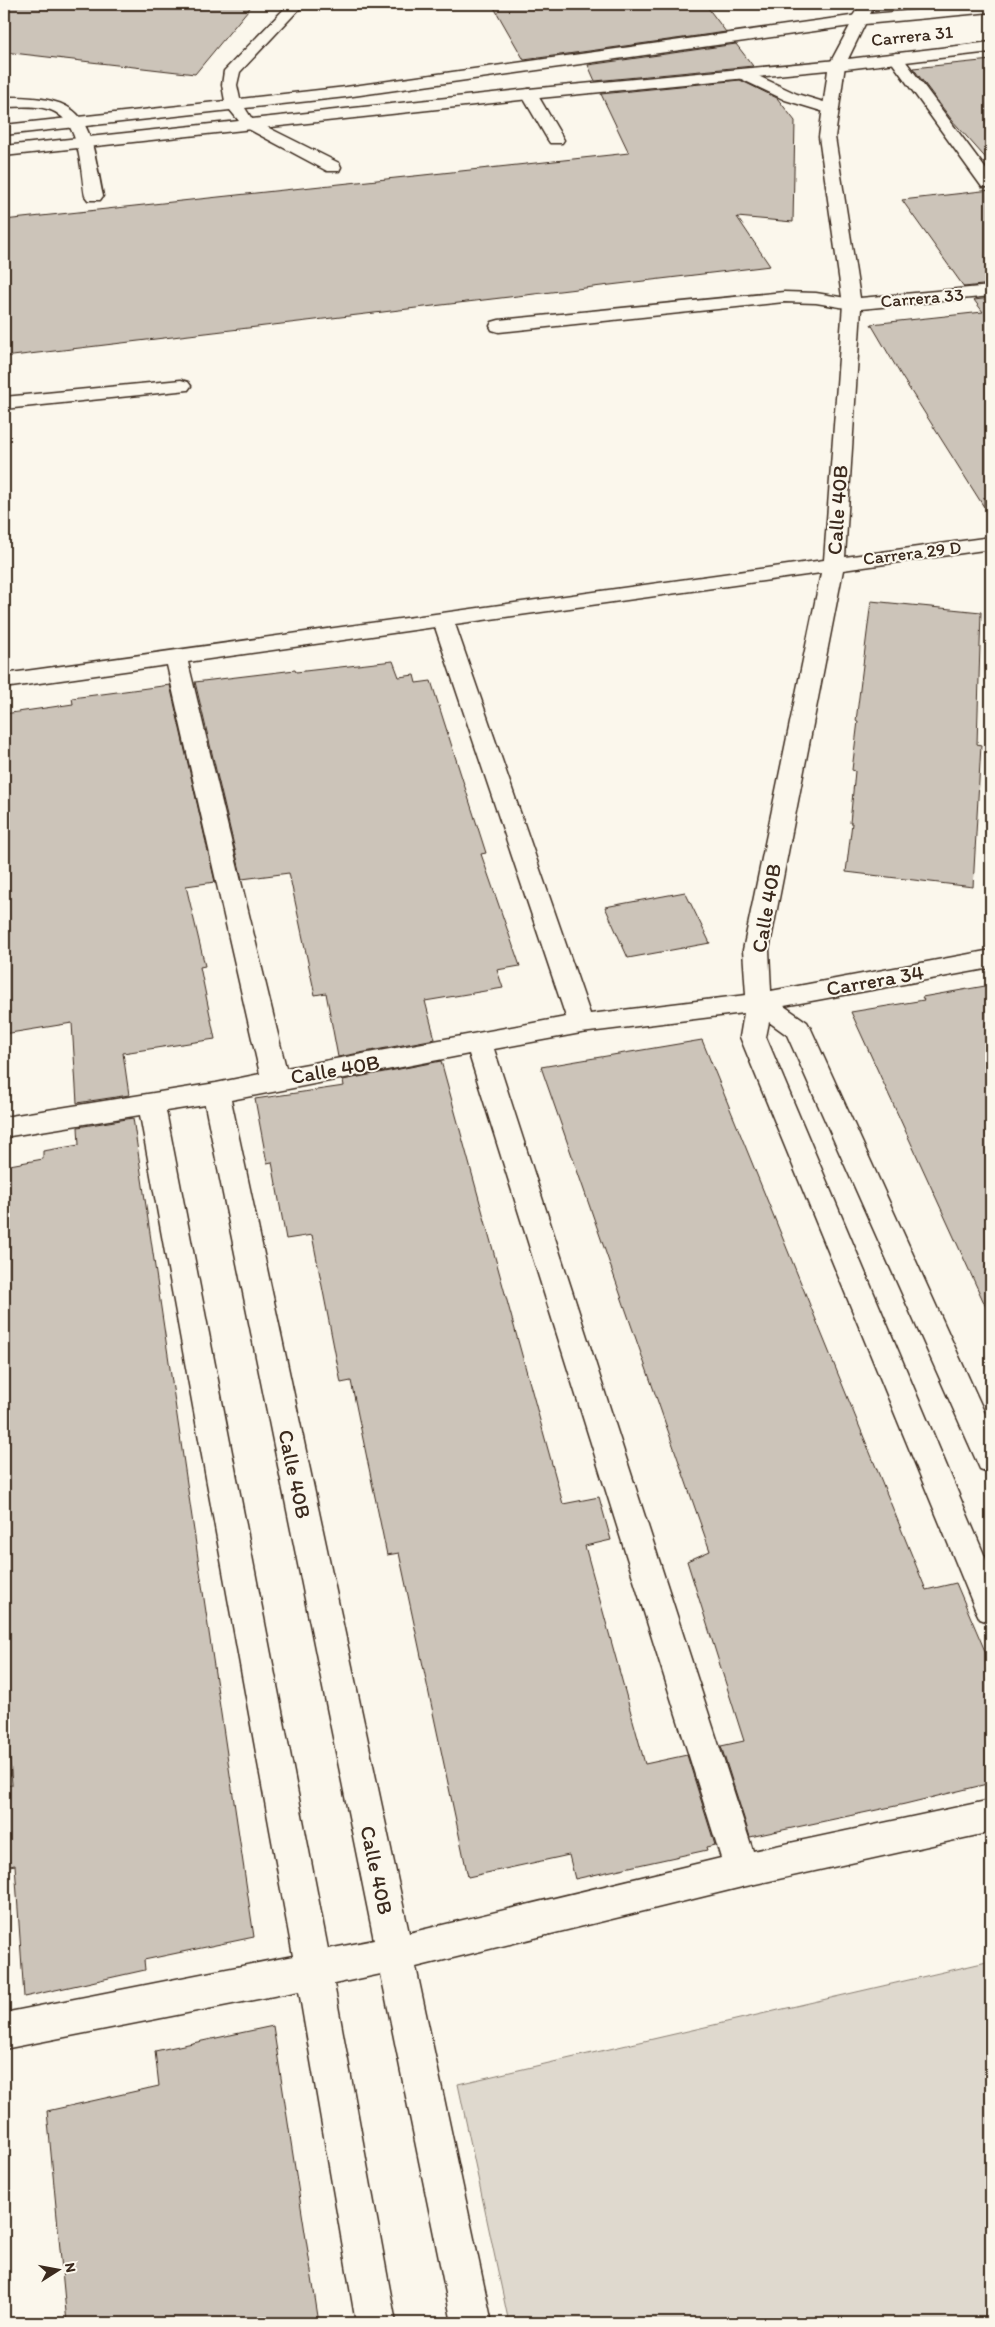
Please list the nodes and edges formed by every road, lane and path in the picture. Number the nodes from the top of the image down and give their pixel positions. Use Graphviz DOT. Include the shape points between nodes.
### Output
graph roads {
  1 [pos="297,4"];
  2 [pos="868,4"];
  3 [pos="991,8"];
  4 [pos="858,20"];
  5 [pos="991,48"];
  6 [pos="896,58"];
  7 [pos="837,65"];
  8 [pos="744,74"];
  9 [pos="529,94"];
  10 [pos="4,102"];
  11 [pos="234,104"];
  12 [pos="831,109"];
  13 [pos="77,122"];
  14 [pos="249,123"];
  15 [pos="4,130"];
  16 [pos="556,140"];
  17 [pos="83,142"];
  18 [pos="4,151"];
  19 [pos="333,167"];
  20 [pos="991,182"];
  21 [pos="94,196"];
  22 [pos="991,291"];
  23 [pos="852,304"];
  24 [pos="499,326"];
  25 [pos="181,386"];
  26 [pos="4,403"];
  27 [pos="991,543"];
  28 [pos="834,564"];
  29 [pos="444,620"];
  30 [pos="176,657"];
  31 [pos="4,681"];
  32 [pos="991,959"];
  33 [pos="759,1002"];
  34 [pos="581,1024"];
  35 [pos="479,1043"];
  36 [pos="275,1080"];
  37 [pos="216,1093"];
  38 [pos="151,1104"];
  39 [pos="4,1128"];
  40 [pos="991,1460"];
  41 [pos="991,1609"];
  42 [pos="991,1816"];
  43 [pos="742,1870"];
  44 [pos="394,1954"];
  45 [pos="314,1971"];
  46 [pos="4,2032"];
  47 [pos="376,2323"];
  48 [pos="472,2323"];
  1 -- 11 [label="street" via="232,71 228,86"];
  2 -- 4 [label="street, Calle 40B"];
  3 -- 4 [label="street, Carrera 31"];
  4 -- 7 [label="street, Calle 40B"];
  4 -- 11 [label="street, Carrera 31" via="346,92"];
  5 -- 6 [label="street, Carrera 31"];
  6 -- 7 [label="street, Carrera 31"];
  6 -- 20 [label="street" via="988,183"];
  7 -- 8 [label="street, Carrera 31"];
  7 -- 12 [label="street, Calle 40B"];
  8 -- 9 [label="street, Carrera 31"];
  8 -- 12 [label="street" via="791,98"];
  9 -- 14 [label="street, Carrera 31"];
  9 -- 16 [label="street"];
  10 -- 13 [label="street" via="50,103 68,111"];
  11 -- 13 [label="street, Carrera 31"];
  11 -- 14 [label="street"];
  12 -- 23 [label="street, Calle 40B" via="827,138"];
  13 -- 15 [label="street, Carrera 31"];
  13 -- 17 [label="street"];
  14 -- 17 [label="street, Carrera 31"];
  14 -- 19 [label="street"];
  17 -- 18 [label="street, Carrera 31"];
  17 -- 21 [label="street"];
  22 -- 23 [label="street, Carrera 33"];
  23 -- 24 [label="street, Carrera 33" via="816,298 784,298"];
  23 -- 28 [label="street, Calle 40B"];
  25 -- 26 [label="street"];
  27 -- 28 [label="street, Carrera 29 D"];
  28 -- 29 [label="street, Carrera 29 D"];
  28 -- 33 [label="street, Calle 40B" via="756,950"];
  29 -- 30 [label="street, Carrera 29 D"];
  29 -- 34 [label="street"];
  30 -- 31 [label="street, Carrera 29 D"];
  30 -- 36 [label="street"];
  32 -- 33 [label="street, Carrera 34"];
  33 -- 34 [label="street, Calle 40B"];
  33 -- 40 [label="street" via="798,1029"];
  33 -- 41 [label="street" via="753,1037"];
  34 -- 35 [label="street, Calle 40B"];
  35 -- 36 [label="street, Calle 40B"];
  35 -- 43 [label="street"];
  36 -- 37 [label="street, Calle 40B"];
  37 -- 38 [label="street"];
  37 -- 44 [label="street, Calle 40B"];
  38 -- 39 [label="street"];
  38 -- 45 [label="street"];
  42 -- 43 [label="street"];
  43 -- 44 [label="street"];
  44 -- 45 [label="street"];
  44 -- 48 [label="street, Calle 40B"];
  45 -- 46 [label="street"];
  45 -- 47 [label="street"];
}
